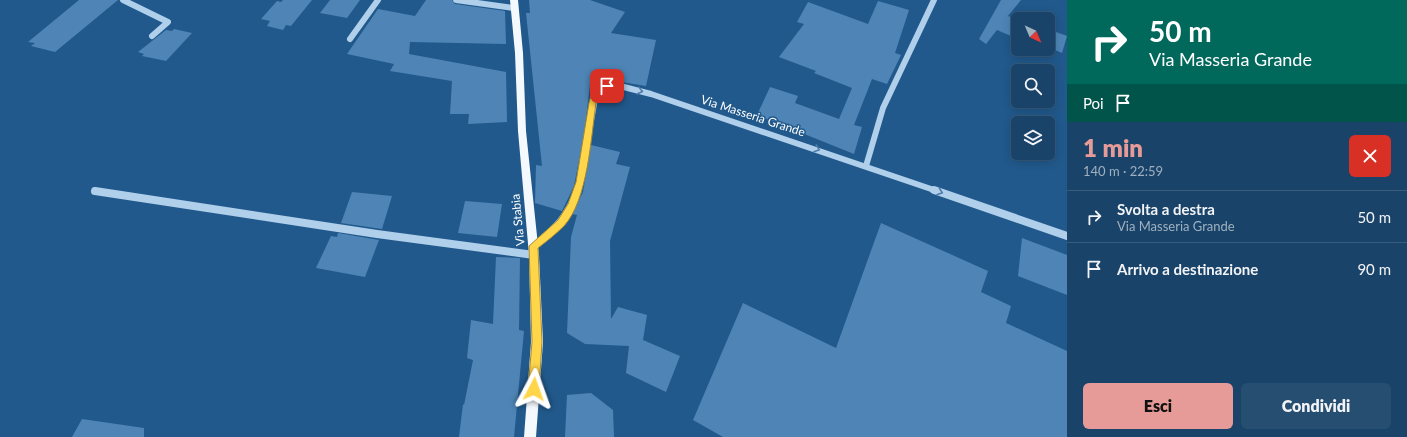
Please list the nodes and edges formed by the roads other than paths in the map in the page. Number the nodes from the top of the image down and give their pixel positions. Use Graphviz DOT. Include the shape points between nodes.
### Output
graph roads {
  1 [pos="123,0"];
  2 [pos="378,0"];
  3 [pos="456,0"];
  4 [pos="934,0"];
  5 [pos="514,4"];
  6 [pos="152,36"];
  7 [pos="350,39"];
  8 [pos="866,166"];
  9 [pos="95,191"];
  10 [pos="1067,236"];
  11 [pos="534,251"];
  12 [pos="530,437"];
  1 -- 6 [label="street" via="168,22"];
  2 -- 7 [label="street"];
  3 -- 5 [label="street"];
  4 -- 8 [label="street" via="883,108"];
  5 -- 11 [label="main road, Via Stabia" via="522,131"];
  8 -- 10 [label="street, Via Masseria Grande, one-way"];
  11 -- 8 [label="street, Via Masseria Grande, one-way" via="562,222 581,182 589,122 597,88 616,85 651,94"];
  9 -- 11 [label="street" via="377,234"];
  11 -- 12 [label="main road, Via Stabia" via="537,342"];
}
